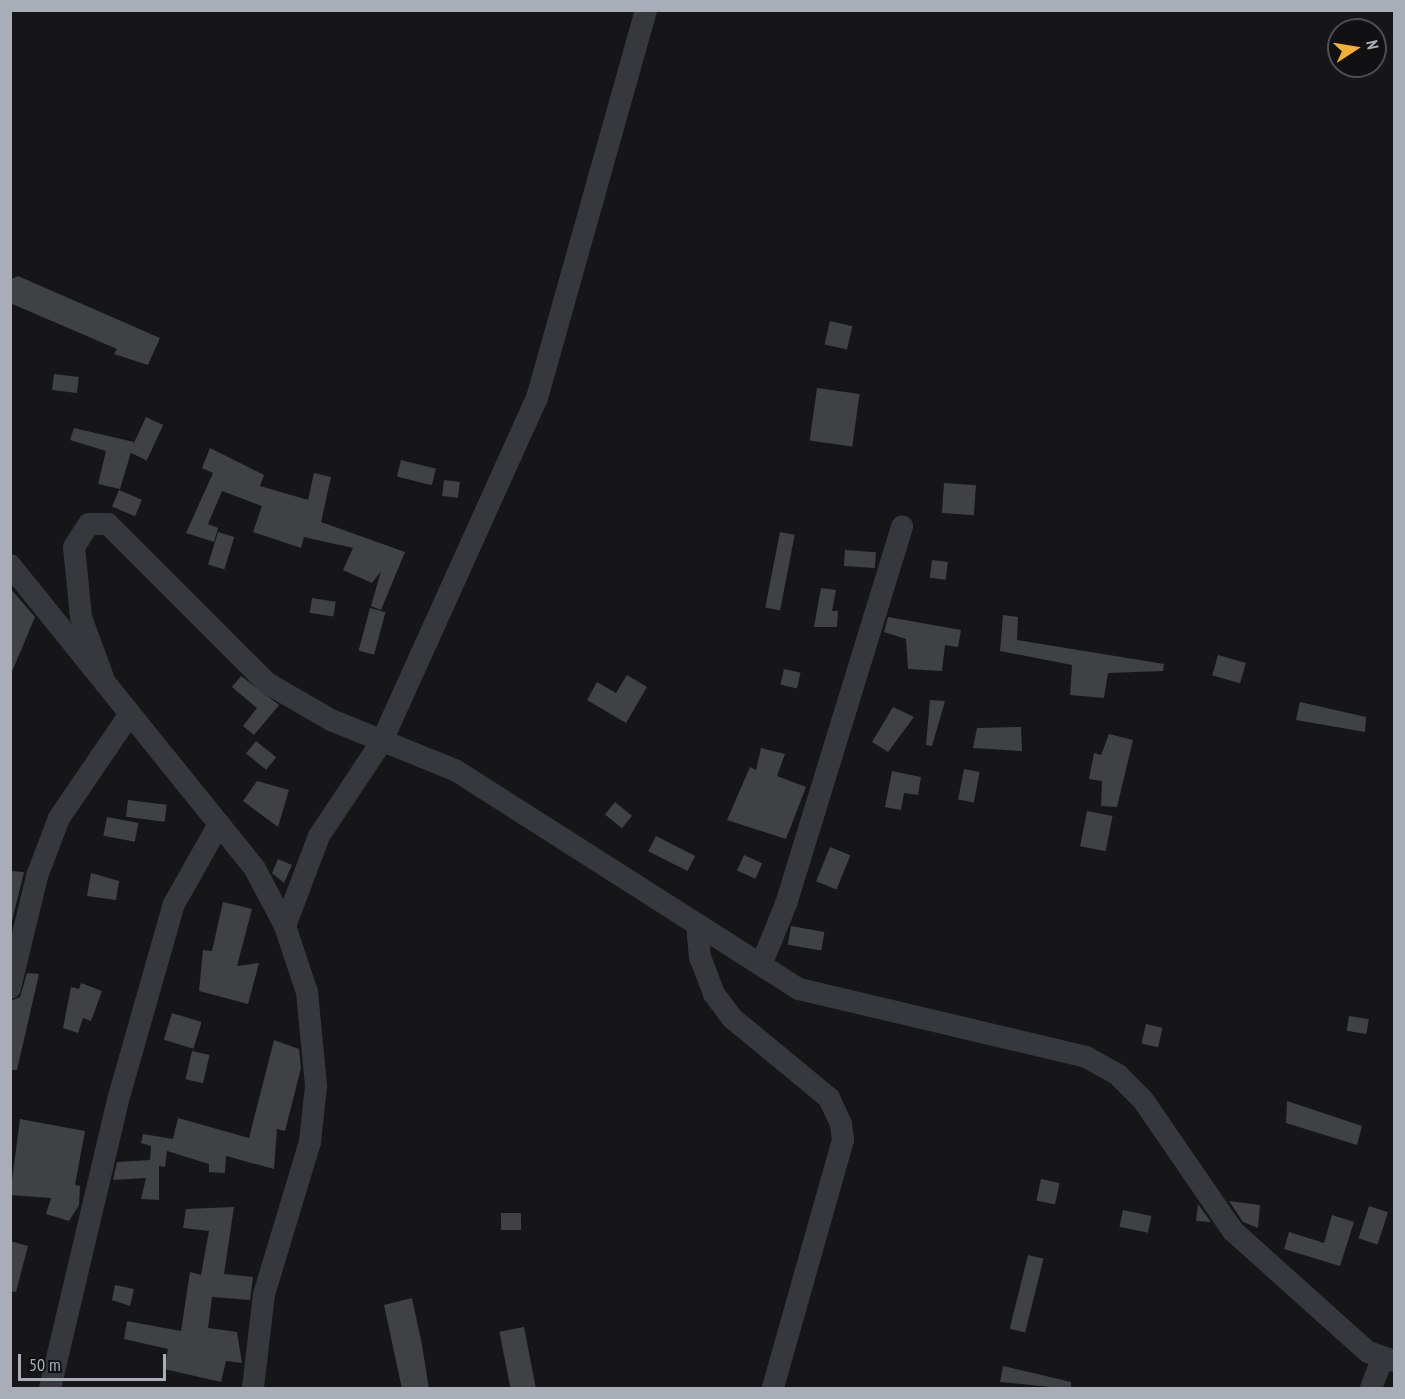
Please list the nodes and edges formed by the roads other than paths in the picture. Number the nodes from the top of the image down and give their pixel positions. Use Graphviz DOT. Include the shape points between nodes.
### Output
graph roads {
  1 [pos="646,10"];
  2 [pos="902,526"];
  3 [pos="10,565"];
  4 [pos="105,682"];
  5 [pos="130,714"];
  6 [pos="381,741"];
  7 [pos="219,824"];
  8 [pos="697,924"];
  9 [pos="285,926"];
  10 [pos="761,965"];
  11 [pos="10,988"];
  12 [pos="1388,1360"];
  13 [pos="50,1389"];
  14 [pos="253,1389"];
  15 [pos="773,1389"];
  16 [pos="1371,1389"];
  1 -- 6 [label="street" via="537,398"];
  2 -- 10 [label="street" via="786,904"];
  3 -- 4 [label="street"];
  4 -- 5 [label="street"];
  4 -- 6 [label="street" via="81,617 74,547 89,524 108,524 267,683 331,720"];
  5 -- 7 [label="street"];
  5 -- 11 [label="street" via="59,818 36,876"];
  6 -- 8 [label="street" via="455,770"];
  6 -- 9 [label="street" via="319,836"];
  7 -- 9 [label="street" via="255,869"];
  7 -- 13 [label="street" via="174,904 120,1093"];
  8 -- 10 [label="street"];
  8 -- 15 [label="street" via="700,957 714,994 732,1018 829,1098 843,1140"];
  9 -- 14 [label="street" via="307,992 316,1086 310,1142 264,1294"];
  10 -- 12 [label="street" via="799,989 1086,1057 1118,1075 1143,1100 1233,1231"];
  12 -- 16 [label="street"];
}
